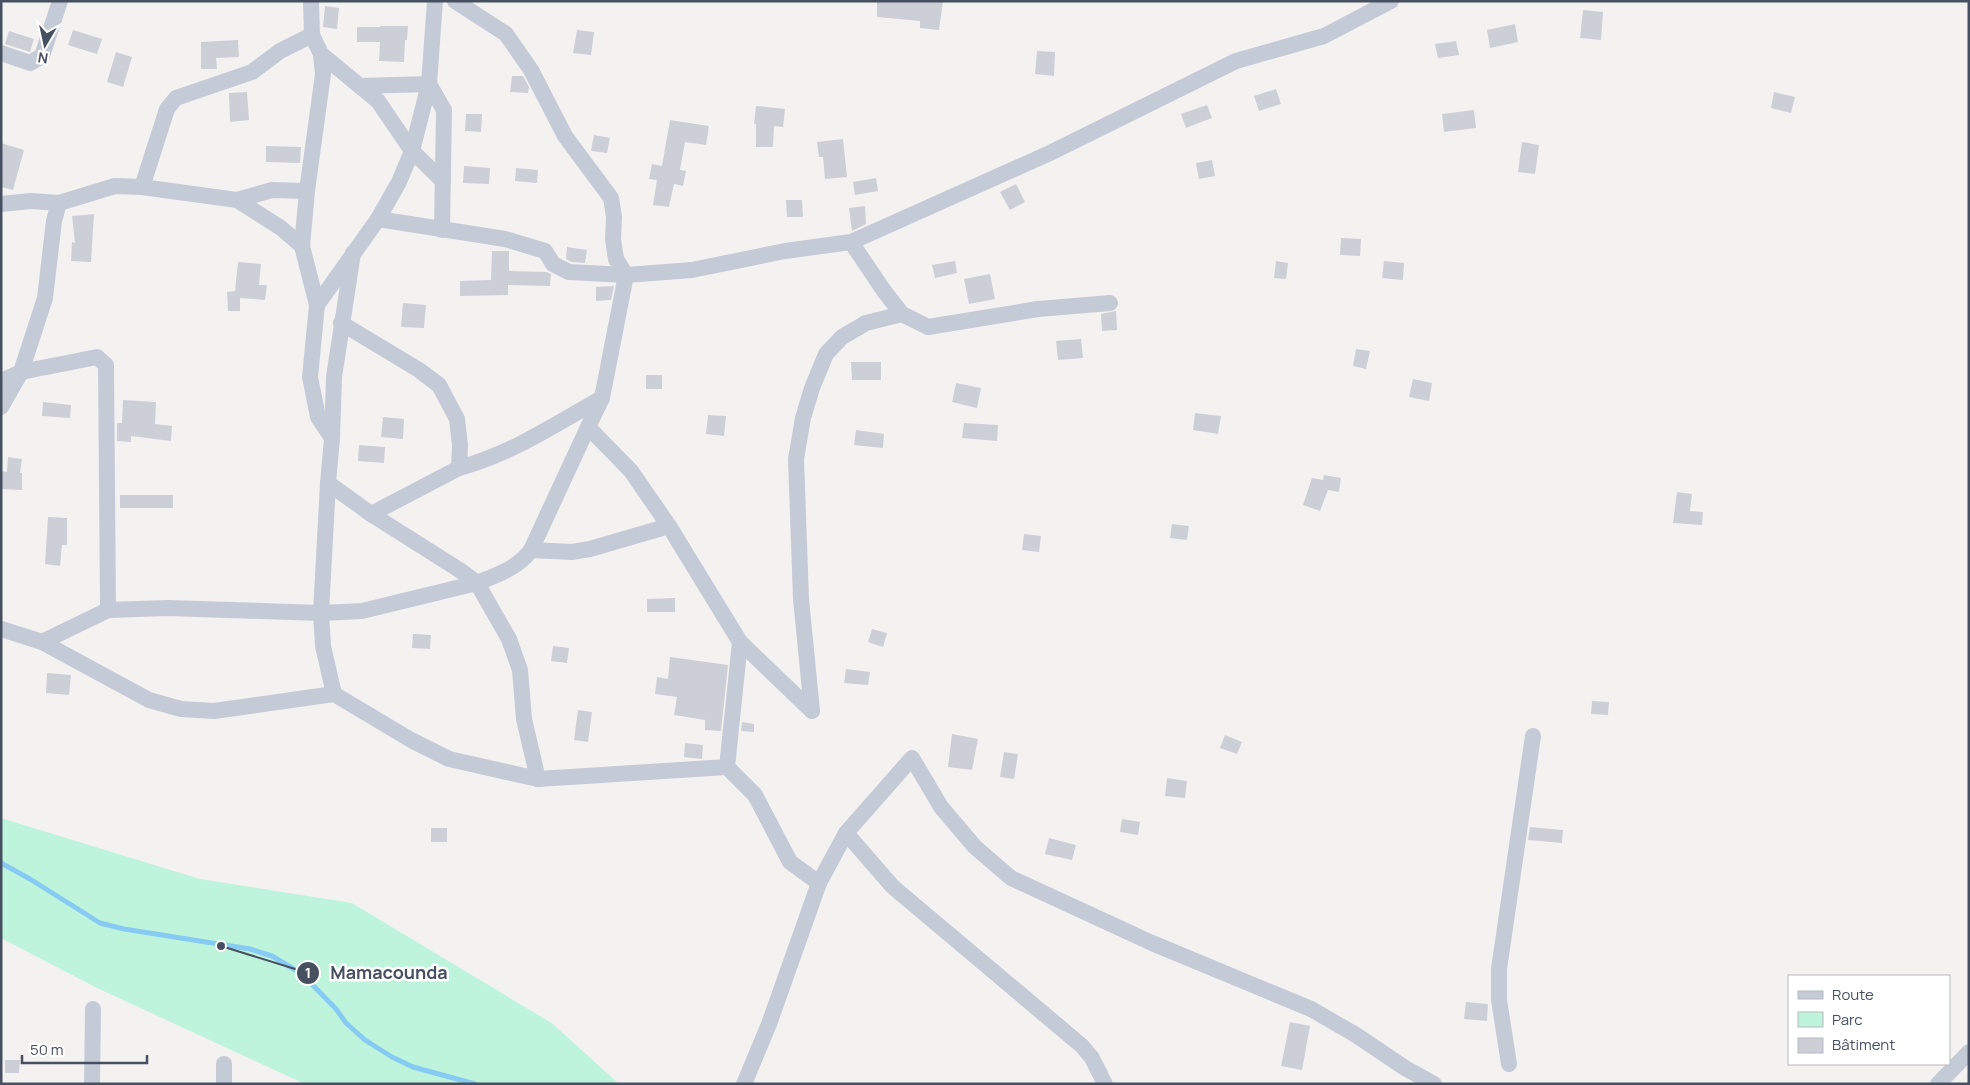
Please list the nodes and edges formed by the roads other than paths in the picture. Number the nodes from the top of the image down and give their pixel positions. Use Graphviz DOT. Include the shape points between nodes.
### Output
graph roads {
  1 [pos="60,1"];
  2 [pos="311,1"];
  3 [pos="435,1"];
  4 [pos="455,1"];
  5 [pos="1391,1"];
  6 [pos="312,34"];
  7 [pos="1,53"];
  8 [pos="321,54"];
  9 [pos="429,84"];
  10 [pos="360,86"];
  11 [pos="412,151"];
  12 [pos="443,181"];
  13 [pos="142,187"];
  14 [pos="307,191"];
  15 [pos="236,200"];
  16 [pos="59,203"];
  17 [pos="1,204"];
  18 [pos="378,219"];
  19 [pos="442,230"];
  20 [pos="851,242"];
  21 [pos="302,246"];
  22 [pos="353,253"];
  23 [pos="626,275"];
  24 [pos="1110,303"];
  25 [pos="317,305"];
  26 [pos="902,314"];
  27 [pos="341,323"];
  28 [pos="21,372"];
  29 [pos="1,381"];
  30 [pos="602,398"];
  31 [pos="1,407"];
  32 [pos="588,426"];
  33 [pos="332,438"];
  34 [pos="459,468"];
  35 [pos="328,483"];
  36 [pos="371,514"];
  37 [pos="670,526"];
  38 [pos="531,550"];
  39 [pos="477,583"];
  40 [pos="108,610"];
  41 [pos="321,613"];
  42 [pos="1,629"];
  43 [pos="42,642"];
  44 [pos="740,642"];
  45 [pos="334,694"];
  46 [pos="1533,736"];
  47 [pos="727,767"];
  48 [pos="538,779"];
  49 [pos="846,833"];
  50 [pos="819,883"];
  51 [pos="93,1010"];
  52 [pos="1969,1052"];
  53 [pos="224,1064"];
  54 [pos="1509,1064"];
  55 [pos="92,1084"];
  56 [pos="224,1084"];
  57 [pos="744,1084"];
  58 [pos="1105,1084"];
  59 [pos="1434,1084"];
  60 [pos="1938,1084"];
  1 -- 7 [label="street" via="42,56 30,63"];
  2 -- 6 [label="street"];
  3 -- 9 [label="street"];
  4 -- 23 [label="street" via="506,34 531,70 565,136 611,198 616,259"];
  5 -- 20 [label="street" via="1324,36 1236,61 1050,153"];
  6 -- 8 [label="street"];
  6 -- 13 [label="street" via="280,51 252,72 176,98 167,108"];
  8 -- 10 [label="street"];
  8 -- 14 [label="street" via="323,74"];
  9 -- 10 [label="street"];
  9 -- 11 [label="street"];
  9 -- 12 [label="street" via="444,110"];
  10 -- 11 [label="street" via="378,100"];
  11 -- 12 [label="street"];
  11 -- 18 [label="street"];
  12 -- 19 [label="street"];
  13 -- 15 [label="street"];
  13 -- 16 [label="street" via="115,186"];
  14 -- 15 [label="street" via="272,190"];
  14 -- 21 [label="street"];
  15 -- 21 [label="street" via="281,228"];
  16 -- 17 [label="street"];
  16 -- 28 [label="street" via="45,298"];
  18 -- 19 [label="street"];
  18 -- 22 [label="street"];
  19 -- 23 [label="street" via="505,239 545,251 553,264 569,272"];
  20 -- 23 [label="street" via="785,251 692,270"];
  20 -- 26 [label="street"];
  21 -- 25 [label="street"];
  22 -- 25 [label="street"];
  22 -- 27 [label="street"];
  23 -- 30 [label="street"];
  24 -- 26 [label="street" via="1038,309 928,327"];
  25 -- 33 [label="street" via="310,378 318,416"];
  26 -- 44 [label="street" via="866,324 842,337 826,354 803,418 796,459 801,599 812,711"];
  27 -- 33 [label="street" via="334,376"];
  27 -- 34 [label="street" via="439,385 457,419"];
  28 -- 29 [label="street"];
  28 -- 31 [label="street"];
  28 -- 40 [label="street" via="98,357 106,365"];
  30 -- 32 [label="street"];
  30 -- 34 [label="street" via="519,445"];
  32 -- 37 [label="street" via="631,472"];
  32 -- 38 [label="street"];
  33 -- 35 [label="street"];
  34 -- 36 [label="street"];
  35 -- 36 [label="street"];
  35 -- 41 [label="street"];
  36 -- 39 [label="street"];
  37 -- 38 [label="street" via="590,549"];
  37 -- 44 [label="street"];
  38 -- 39 [label="street" via="523,561"];
  39 -- 41 [label="street" via="362,611"];
  39 -- 48 [label="street" via="509,638 520,670 524,719"];
  40 -- 41 [label="street" via="168,608"];
  40 -- 43 [label="street"];
  41 -- 45 [label="street" via="323,646"];
  42 -- 43 [label="street"];
  43 -- 45 [label="street" via="148,700 182,709 214,711"];
  44 -- 47 [label="street"];
  45 -- 48 [label="street" via="449,759"];
  46 -- 54 [label="street" via="1498,988"];
  47 -- 48 [label="street"];
  47 -- 50 [label="street" via="755,795 790,862"];
  49 -- 50 [label="street"];
  49 -- 58 [label="street" via="893,887 1082,1046"];
  49 -- 59 [label="street" via="912,758 941,807 975,847 1011,878 1152,943 1311,1009"];
  50 -- 57 [label="street"];
  51 -- 55 [label="street"];
  52 -- 60 [label="street"];
  53 -- 56 [label="street"];
}
